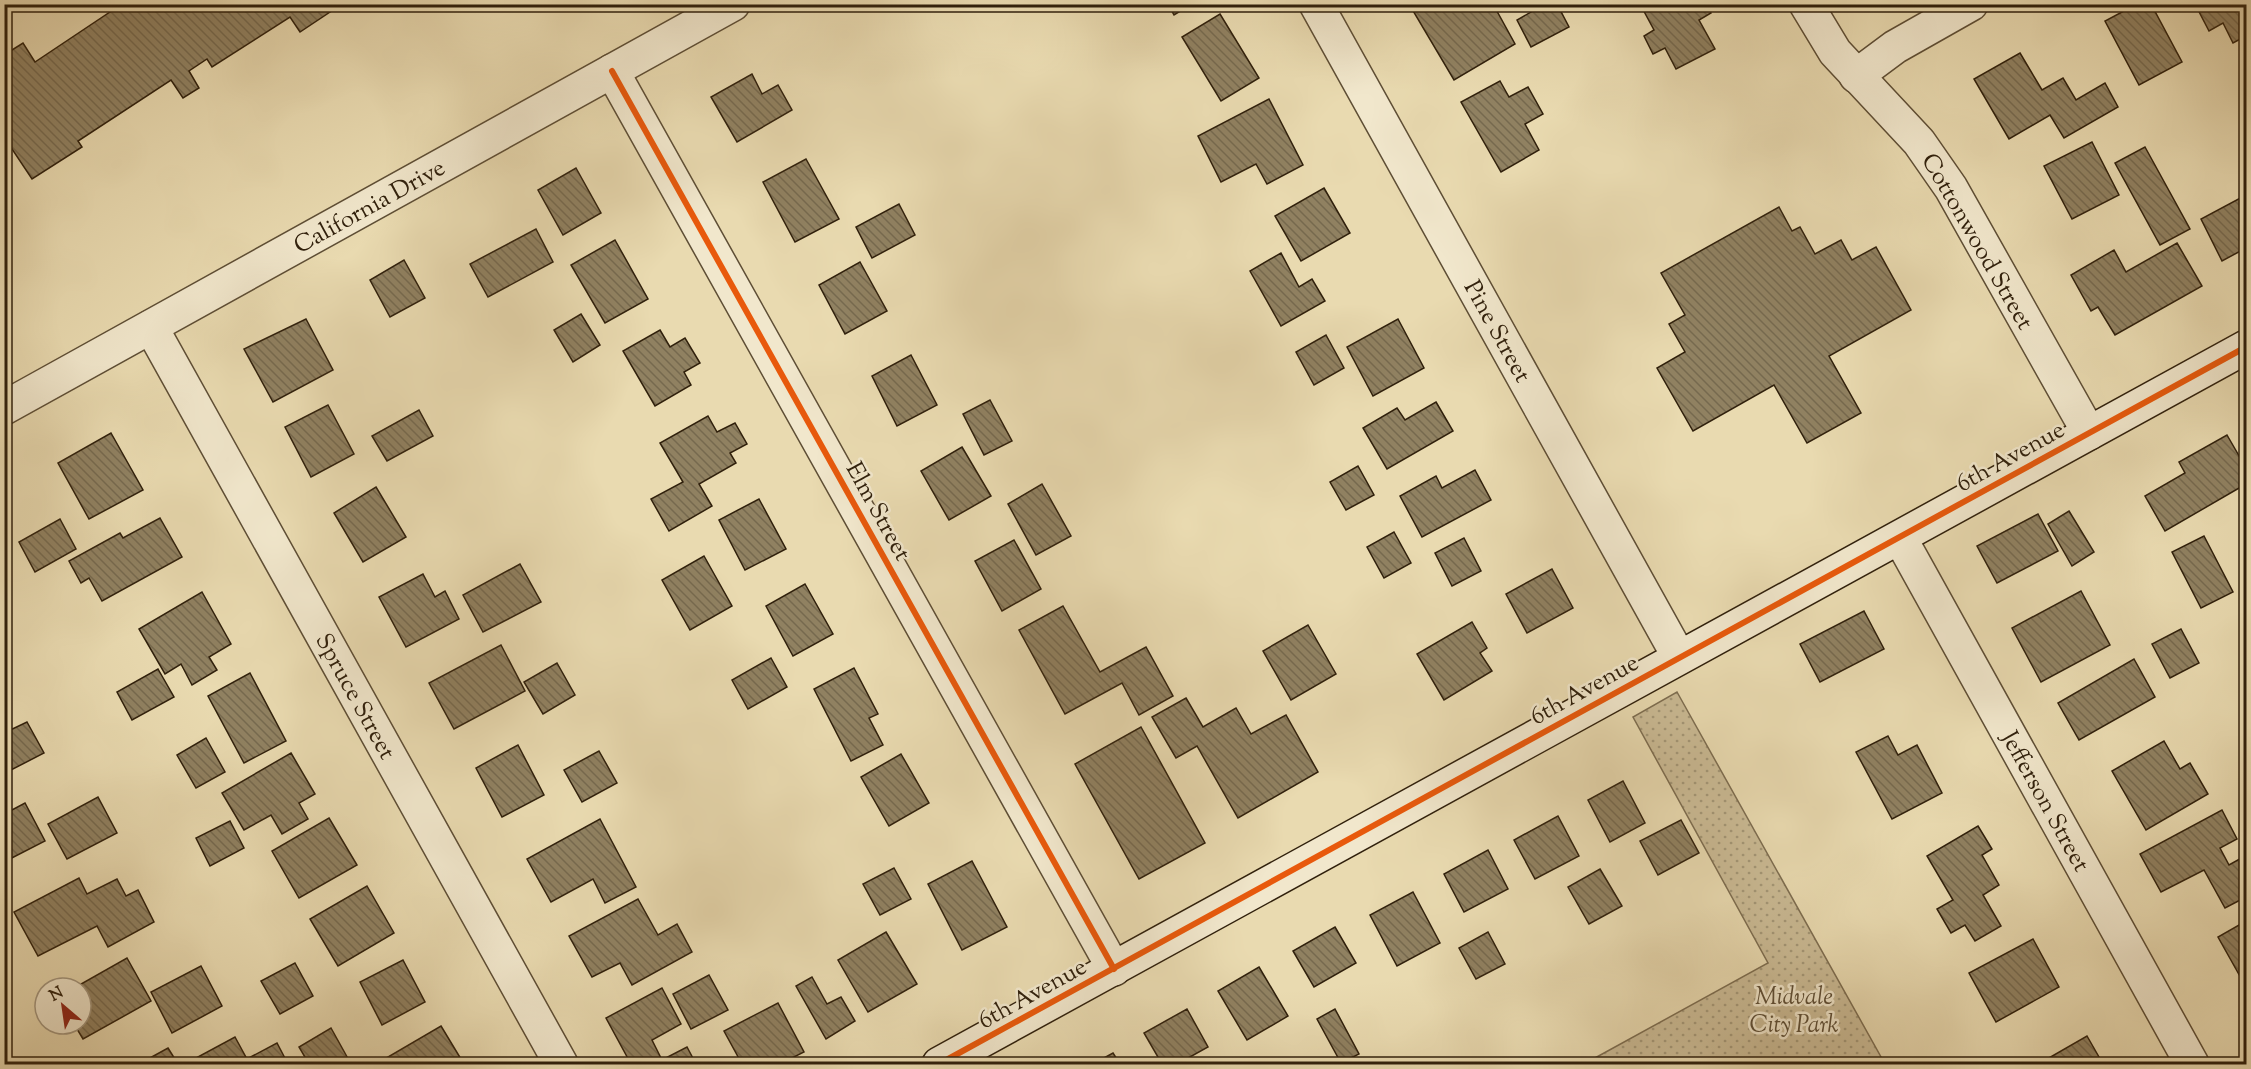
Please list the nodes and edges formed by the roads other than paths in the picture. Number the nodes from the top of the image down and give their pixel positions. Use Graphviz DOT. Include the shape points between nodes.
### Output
graph roads {
  1 [pos="733,4"];
  2 [pos="1316,4"];
  3 [pos="1806,4"];
  4 [pos="1971,4"];
  5 [pos="612,71"];
  6 [pos="1856,76"];
  7 [pos="151,327"];
  8 [pos="2247,347"];
  9 [pos="4,408"];
  10 [pos="2089,433"];
  11 [pos="1900,538"];
  12 [pos="1679,657"];
  13 [pos="1114,969"];
  14 [pos="561,1065"];
  15 [pos="939,1065"];
  16 [pos="2192,1065"];
  1 -- 5 [label="street, California Drive"];
  2 -- 12 [label="street, Pine Street"];
  3 -- 6 [label="street, Cottonwood Street" via="1835,52"];
  4 -- 6 [label="street" via="1895,47"];
  5 -- 7 [label="street, California Drive"];
  5 -- 13 [label="street, Elm Street"];
  6 -- 10 [label="street, Cottonwood Street" via="1919,142 1951,188"];
  7 -- 9 [label="street, California Drive"];
  7 -- 14 [label="street, Spruce Street"];
  8 -- 10 [label="street, 6th Avenue"];
  10 -- 11 [label="street, 6th Avenue"];
  11 -- 12 [label="street, 6th Avenue"];
  11 -- 16 [label="street, Jefferson Street"];
  12 -- 13 [label="street, 6th Avenue"];
  13 -- 15 [label="street, 6th Avenue"];
}
